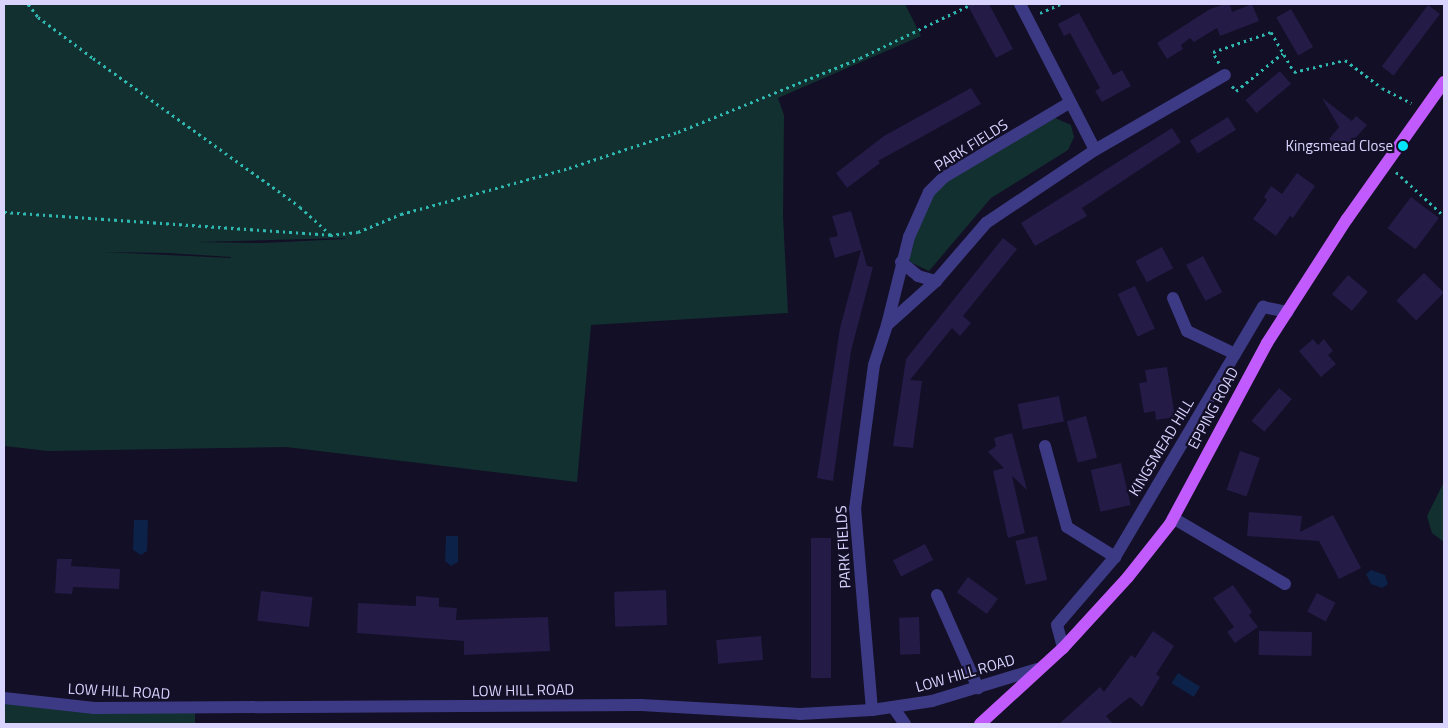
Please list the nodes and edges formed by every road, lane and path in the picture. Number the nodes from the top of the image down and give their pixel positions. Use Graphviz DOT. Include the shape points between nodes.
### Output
graph roads {
  1 [pos="28,4"];
  2 [pos="972,4"];
  3 [pos="1020,4"];
  4 [pos="1060,4"];
  5 [pos="1028,18"];
  6 [pos="1283,53"];
  7 [pos="1226,75"];
  8 [pos="1444,82"];
  9 [pos="1069,103"];
  10 [pos="1422,109"];
  11 [pos="1095,150"];
  12 [pos="1386,164"];
  13 [pos="4,212"];
  14 [pos="1444,216"];
  15 [pos="330,235"];
  16 [pos="901,262"];
  17 [pos="936,281"];
  18 [pos="1173,298"];
  19 [pos="1287,312"];
  20 [pos="887,325"];
  21 [pos="1235,354"];
  22 [pos="1045,446"];
  23 [pos="1173,518"];
  24 [pos="1114,557"];
  25 [pos="1285,584"];
  26 [pos="937,595"];
  27 [pos="1062,648"];
  28 [pos="1037,669"];
  29 [pos="978,688"];
  30 [pos="4,698"];
  31 [pos="892,707"];
  32 [pos="872,710"];
  33 [pos="905,724"];
  34 [pos="980,724"];
  1 -- 15 [label="path" via="38,17 300,207"];
  2 -- 15 [label="path" via="860,58 678,132 569,168 401,214 358,232"];
  3 -- 5 [label="street"];
  4 -- 5 [label="path"];
  5 -- 9 [label="street"];
  6 -- 7 [label="path" via="1236,91"];
  6 -- 7 [label="path" via="1271,32 1213,52"];
  6 -- 10 [label="path" via="1294,72 1345,60 1382,88"];
  7 -- 11 [label="street"];
  8 -- 10 [label="main road, EPPING ROAD"];
  9 -- 11 [label="street"];
  9 -- 16 [label="street, PARK FIELDS" via="944,177 929,192 918,212"];
  10 -- 12 [label="main road, EPPING ROAD"];
  11 -- 17 [label="street" via="986,223"];
  12 -- 14 [label="path"];
  12 -- 19 [label="main road, EPPING ROAD"];
  13 -- 15 [label="path"];
  16 -- 17 [label="street" via="918,276"];
  16 -- 20 [label="street, PARK FIELDS"];
  17 -- 20 [label="street"];
  18 -- 21 [label="street" via="1187,331"];
  19 -- 21 [label="street, KINGSMEAD HILL" via="1262,307"];
  19 -- 23 [label="main road, EPPING ROAD"];
  20 -- 32 [label="street, PARK FIELDS" via="874,365 855,509"];
  21 -- 24 [label="street, KINGSMEAD HILL"];
  22 -- 24 [label="street" via="1067,527"];
  23 -- 25 [label="street"];
  23 -- 27 [label="main road, EPPING ROAD" via="1128,577"];
  24 -- 27 [label="street, KINGSMEAD HILL" via="1057,626"];
  26 -- 29 [label="street"];
  27 -- 28 [label="main road, EPPING ROAD"];
  28 -- 29 [label="street, LOW HILL ROAD"];
  28 -- 34 [label="main road, EPPING ROAD"];
  29 -- 31 [label="street, LOW HILL ROAD" via="932,702"];
  30 -- 32 [label="street, LOW HILL ROAD" via="94,708 195,710 641,705 800,714"];
  31 -- 32 [label="street, LOW HILL ROAD"];
  31 -- 33 [label="street"];
}
